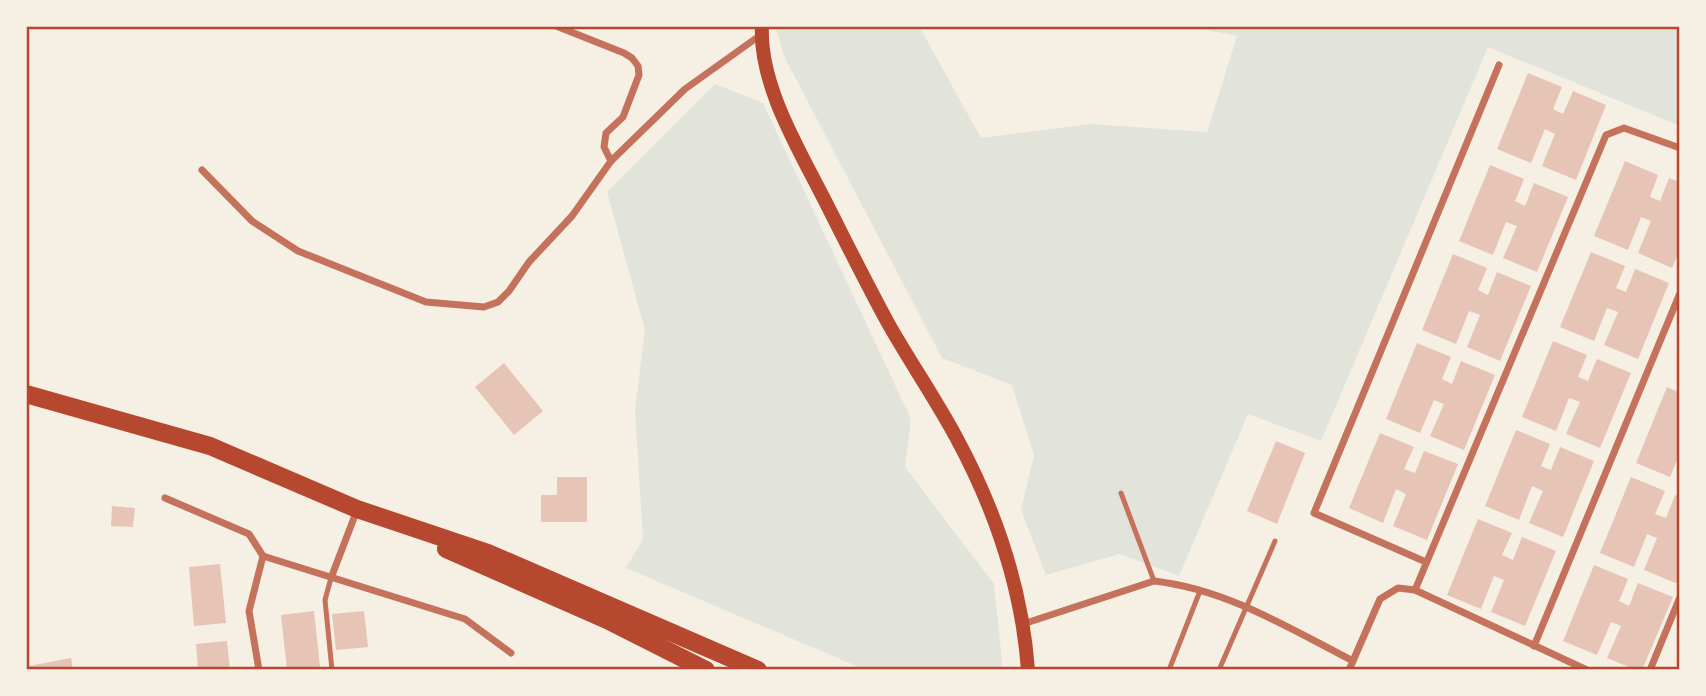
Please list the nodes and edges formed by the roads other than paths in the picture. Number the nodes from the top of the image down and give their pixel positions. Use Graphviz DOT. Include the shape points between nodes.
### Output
graph roads {
  1 [pos="556,26"];
  2 [pos="762,30"];
  3 [pos="1499,65"];
  4 [pos="1680,148"];
  5 [pos="611,161"];
  6 [pos="202,170"];
  7 [pos="1680,293"];
  8 [pos="26,394"];
  9 [pos="1121,493"];
  10 [pos="165,498"];
  11 [pos="365,512"];
  12 [pos="1275,541"];
  13 [pos="263,556"];
  14 [pos="1426,562"];
  15 [pos="331,578"];
  16 [pos="1154,581"];
  17 [pos="1415,590"];
  18 [pos="1199,591"];
  19 [pos="1680,597"];
  20 [pos="1247,606"];
  21 [pos="1023,624"];
  22 [pos="1534,646"];
  23 [pos="511,653"];
  24 [pos="1353,661"];
  25 [pos="259,670"];
  26 [pos="332,670"];
  27 [pos="706,670"];
  28 [pos="758,670"];
  29 [pos="1028,670"];
  30 [pos="1170,670"];
  31 [pos="1219,670"];
  32 [pos="1349,670"];
  33 [pos="1587,670"];
  34 [pos="1650,670"];
  1 -- 5 [label="street" via="624,53 638,66 623,117 606,133 604,147"];
  2 -- 5 [label="street" via="685,89"];
  2 -- 21 [label="main road" via="764,56 789,131 888,323 988,501"];
  3 -- 14 [label="street" via="1314,513"];
  4 -- 14 [label="street" via="1624,128 1606,135"];
  5 -- 6 [label="street" via="509,291 484,307 426,302 298,251 252,221"];
  7 -- 22 [label="street"];
  8 -- 11 [label="main road" via="210,446"];
  9 -- 16 [label="lane"];
  10 -- 13 [label="street" via="249,534"];
  11 -- 15 [label="street"];
  11 -- 27 [label="main road" via="607,620"];
  11 -- 28 [label="main road" via="488,553"];
  12 -- 20 [label="lane"];
  13 -- 15 [label="street"];
  13 -- 25 [label="street" via="249,611"];
  14 -- 17 [label="street"];
  15 -- 23 [label="street" via="465,619"];
  15 -- 26 [label="lane" via="325,600"];
  16 -- 18 [label="street"];
  16 -- 21 [label="street"];
  17 -- 22 [label="street"];
  17 -- 24 [label="street" via="1398,587 1380,599"];
  18 -- 20 [label="street"];
  18 -- 30 [label="lane"];
  19 -- 34 [label="street"];
  20 -- 24 [label="street"];
  20 -- 31 [label="lane"];
  21 -- 29 [label="main road"];
  22 -- 33 [label="street"];
  24 -- 32 [label="street"];
}
